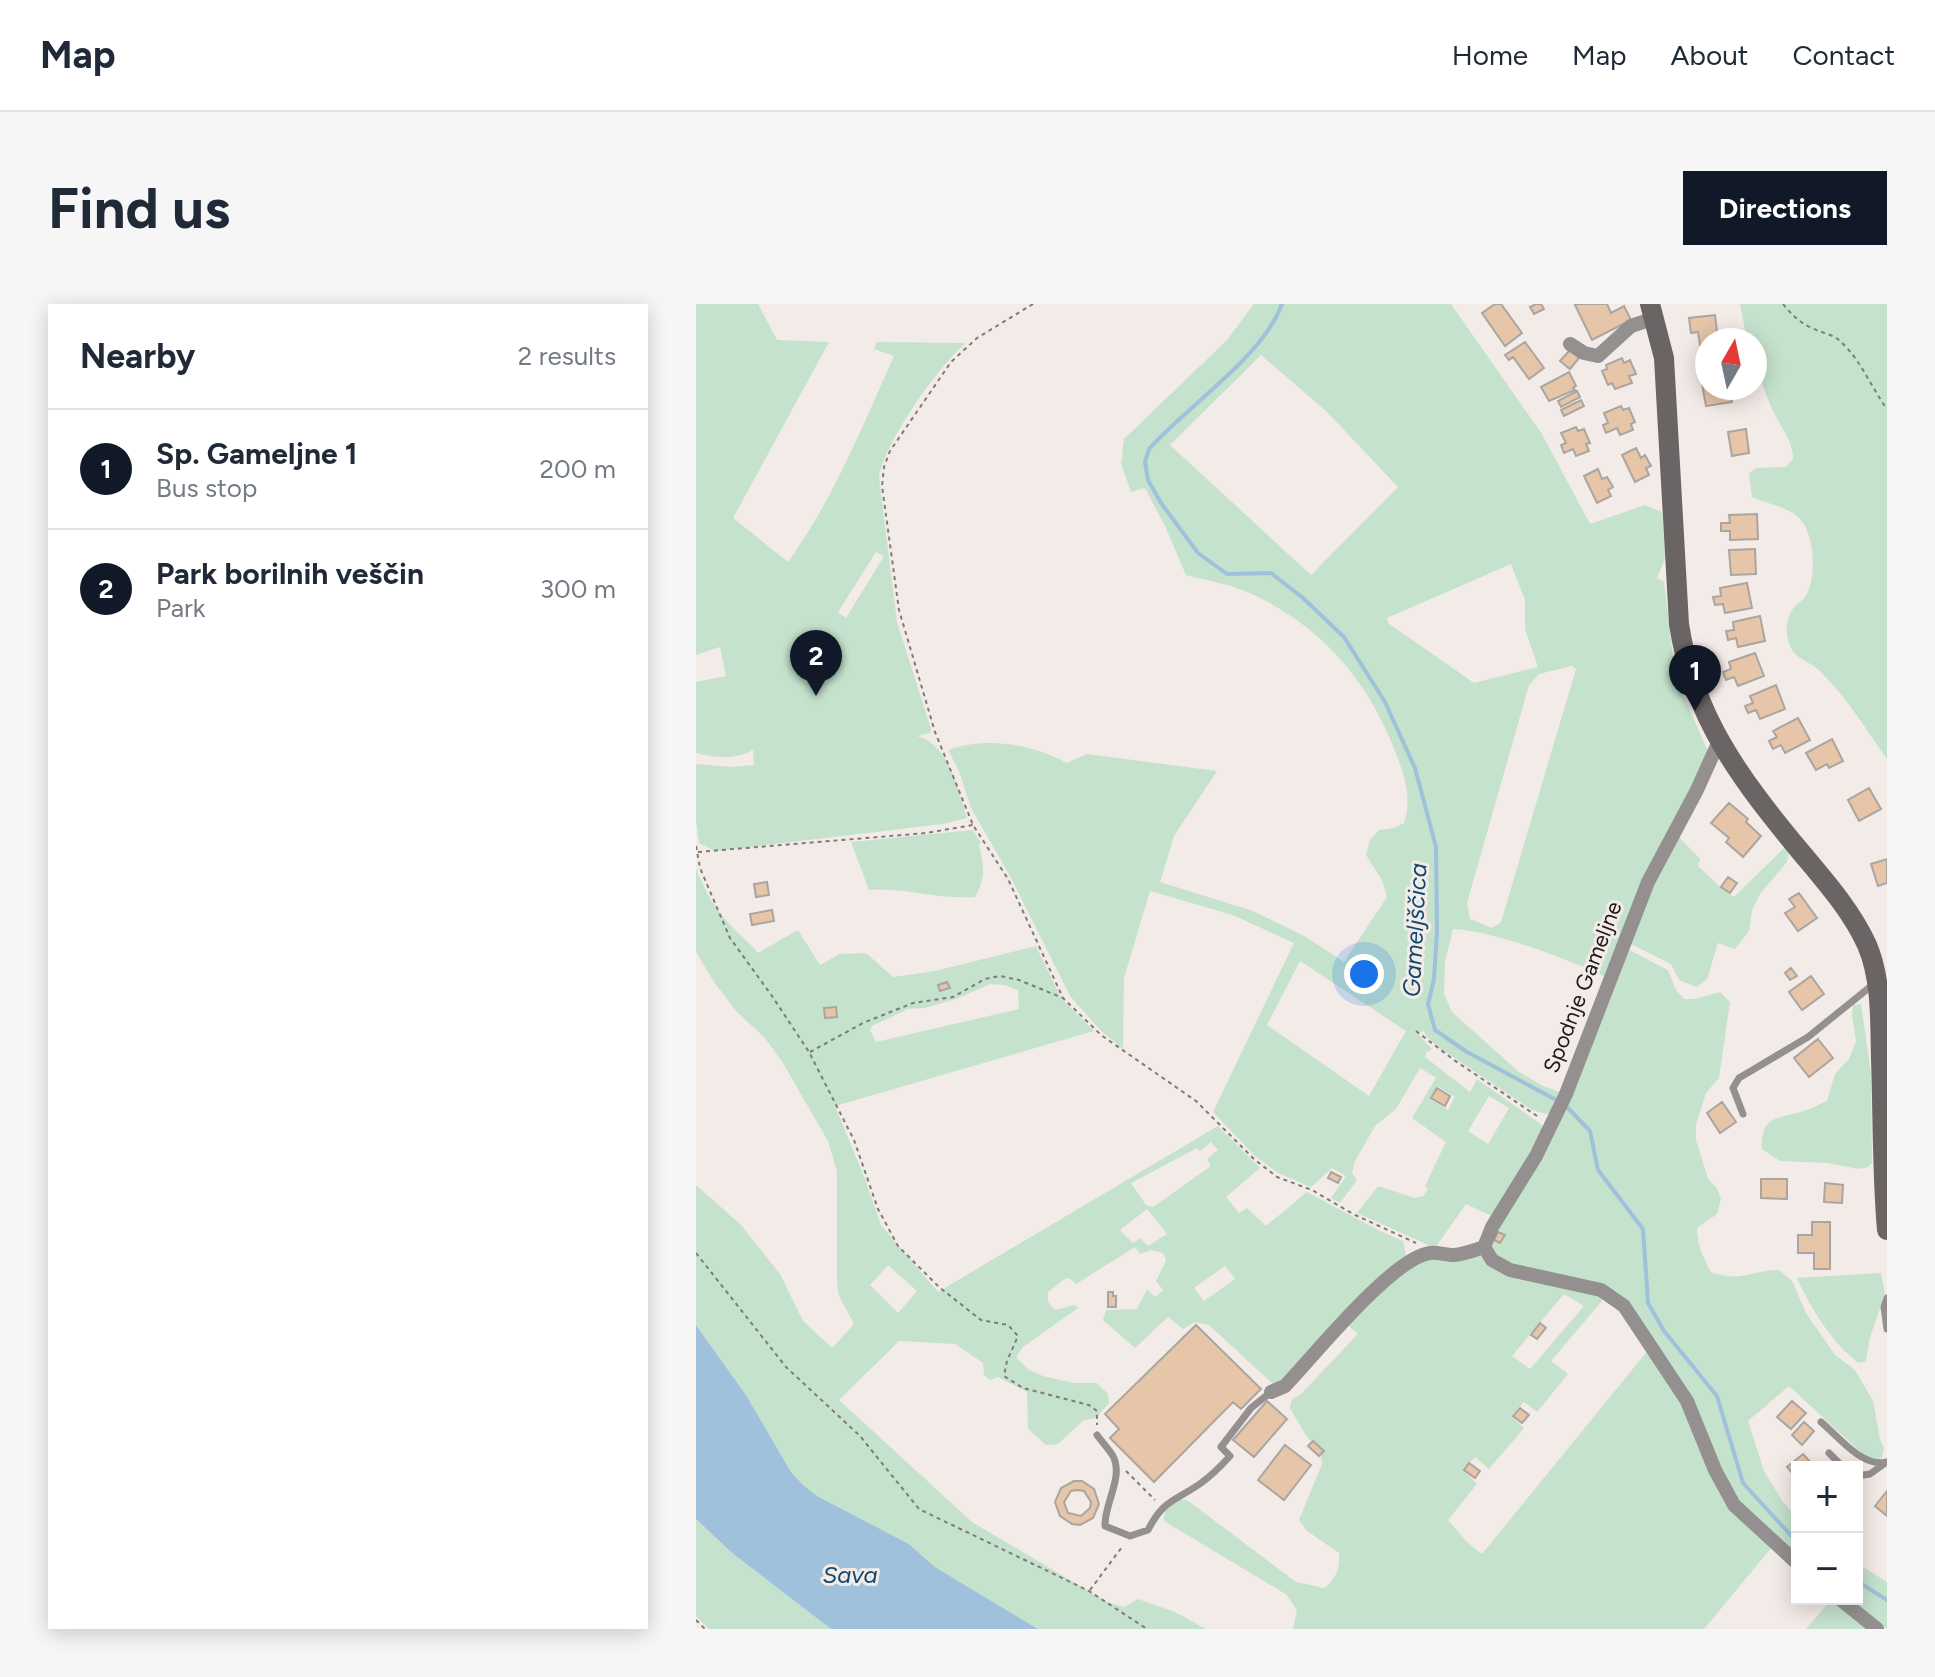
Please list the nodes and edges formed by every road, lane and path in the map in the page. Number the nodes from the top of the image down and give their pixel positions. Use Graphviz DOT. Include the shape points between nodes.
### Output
graph roads {
  1 [pos="1033,304"];
  2 [pos="1783,304"];
  3 [pos="1653,311"];
  4 [pos="1570,344"];
  5 [pos="1887,409"];
  6 [pos="1719,741"];
  7 [pos="973,825"];
  8 [pos="696,846"];
  9 [pos="697,853"];
  10 [pos="1877,982"];
  11 [pos="1063,998"];
  12 [pos="1416,1031"];
  13 [pos="809,1052"];
  14 [pos="1743,1114"];
  15 [pos="1554,1120"];
  16 [pos="1887,1230"];
  17 [pos="1484,1247"];
  18 [pos="1431,1252"];
  19 [pos="696,1253"];
  20 [pos="1887,1298"];
  21 [pos="1887,1329"];
  22 [pos="1271,1392"];
  23 [pos="1821,1422"];
  24 [pos="1097,1435"];
  25 [pos="1829,1453"];
  26 [pos="1115,1458"];
  27 [pos="1837,1461"];
  28 [pos="1886,1462"];
  29 [pos="1863,1475"];
  30 [pos="1162,1507"];
  31 [pos="1130,1536"];
  32 [pos="1791,1557"];
  33 [pos="1089,1591"];
  34 [pos="1847,1605"];
  35 [pos="696,1620"];
  36 [pos="705,1629"];
  37 [pos="1147,1629"];
  38 [pos="1877,1629"];
  1 -- 7 [label="path" via="963,348 915,411 884,467 899,610 935,732"];
  2 -- 5 [label="path" via="1802,323 1838,338"];
  3 -- 4 [label="street" via="1598,356"];
  3 -- 6 [label="street" via="1666,381 1681,636"];
  6 -- 10 [label="street" via="1737,772 1854,921 1874,962"];
  6 -- 15 [label="street, Spodnje Gameljne" via="1648,882"];
  7 -- 9 [label="path"];
  7 -- 11 [label="path" via="1008,879"];
  8 -- 9 [label="path"];
  9 -- 13 [label="path" via="730,938"];
  10 -- 14 [label="lane" via="1808,1037 1739,1078 1733,1088"];
  10 -- 16 [label="street"];
  11 -- 13 [label="path" via="1019,980 985,979 953,997 913,1003 874,1018"];
  11 -- 18 [label="path" via="1101,1035 1196,1101 1277,1177"];
  12 -- 15 [label="path"];
  13 -- 24 [label="path" via="854,1140 878,1209 898,1246 981,1320 1008,1325 1018,1336 1004,1376 1023,1388 1089,1405 1097,1411"];
  15 -- 17 [label="street, Spodnje Gameljne"];
  17 -- 18 [label="street" via="1457,1255"];
  17 -- 32 [label="street" via="1492,1260 1510,1270 1601,1290 1624,1306 1687,1401 1734,1505"];
  18 -- 22 [label="street" via="1396,1272 1285,1386"];
  19 -- 33 [label="path" via="786,1367 860,1436 919,1509"];
  20 -- 21 [label="lane"];
  22 -- 30 [label="lane" via="1251,1408 1221,1447 1230,1456 1206,1480"];
  23 -- 28 [label="lane" via="1866,1460"];
  24 -- 26 [label="lane"];
  25 -- 27 [label="lane"];
  26 -- 30 [label="path"];
  26 -- 31 [label="lane" via="1105,1526"];
  28 -- 29 [label="lane"];
  30 -- 31 [label="lane" via="1148,1530"];
  31 -- 33 [label="path"];
  33 -- 37 [label="path"];
  34 -- 38 [label="street"];
  35 -- 36 [label="path"];
}
